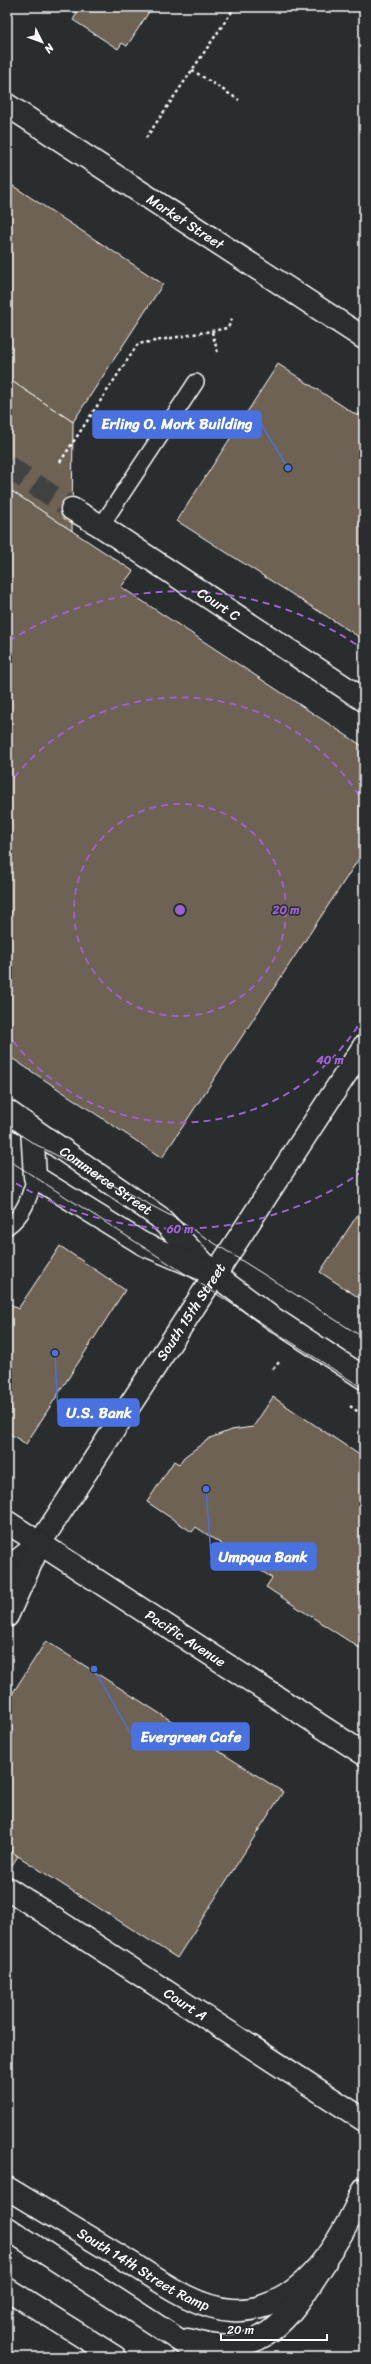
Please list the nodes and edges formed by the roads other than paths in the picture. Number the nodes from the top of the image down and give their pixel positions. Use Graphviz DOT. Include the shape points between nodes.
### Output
graph roads {
  1 [pos="7,105"];
  2 [pos="364,338"];
  3 [pos="196,382"];
  4 [pos="72,509"];
  5 [pos="101,526"];
  6 [pos="364,700"];
  7 [pos="364,1046"];
  8 [pos="7,1111"];
  9 [pos="32,1128"];
  10 [pos="35,1177"];
  11 [pos="7,1226"];
  12 [pos="215,1275"];
  13 [pos="364,1378"];
  14 [pos="7,1522"];
  15 [pos="40,1543"];
  16 [pos="7,1569"];
  17 [pos="7,1616"];
  18 [pos="364,1754"];
  19 [pos="7,1888"];
  20 [pos="364,2120"];
  21 [pos="7,2188"];
  22 [pos="364,2189"];
  23 [pos="7,2228"];
  24 [pos="324,2262"];
  25 [pos="7,2289"];
  26 [pos="171,2335"];
  27 [pos="115,2357"];
  28 [pos="205,2357"];
  1 -- 2 [label="main road, Market Street"];
  3 -- 5 [label="lane"];
  4 -- 5 [label="main road, Court C"];
  5 -- 6 [label="main road, Court C"];
  7 -- 12 [label="main road, South 15th Street"];
  8 -- 9 [label="main road, Commerce Street"];
  9 -- 10 [label="main road"];
  9 -- 12 [label="main road, Commerce Street" via="159,1217"];
  10 -- 11 [label="lane" via="28,1202 19,1218"];
  10 -- 12 [label="main road, Commerce Street" via="143,1244"];
  12 -- 13 [label="main road, Commerce Street" via="271,1317"];
  12 -- 15 [label="main road, South 15th Street"];
  14 -- 15 [label="main road, Pacific Avenue"];
  15 -- 16 [label="main road, South 15th Street"];
  15 -- 17 [label="main road"];
  15 -- 18 [label="main road, Pacific Avenue"];
  19 -- 20 [label="main road, Court A"];
  21 -- 24 [label="main road, South 14th Street Ramp" via="168,2286 190,2298 217,2307 231,2310 254,2309 273,2302 308,2278"];
  22 -- 24 [label="main road"];
  23 -- 26 [label="main road"];
  24 -- 26 [label="main road" via="285,2319 250,2343 228,2347 208,2346"];
  25 -- 27 [label="main road"];
  26 -- 28 [label="main road"];
}
